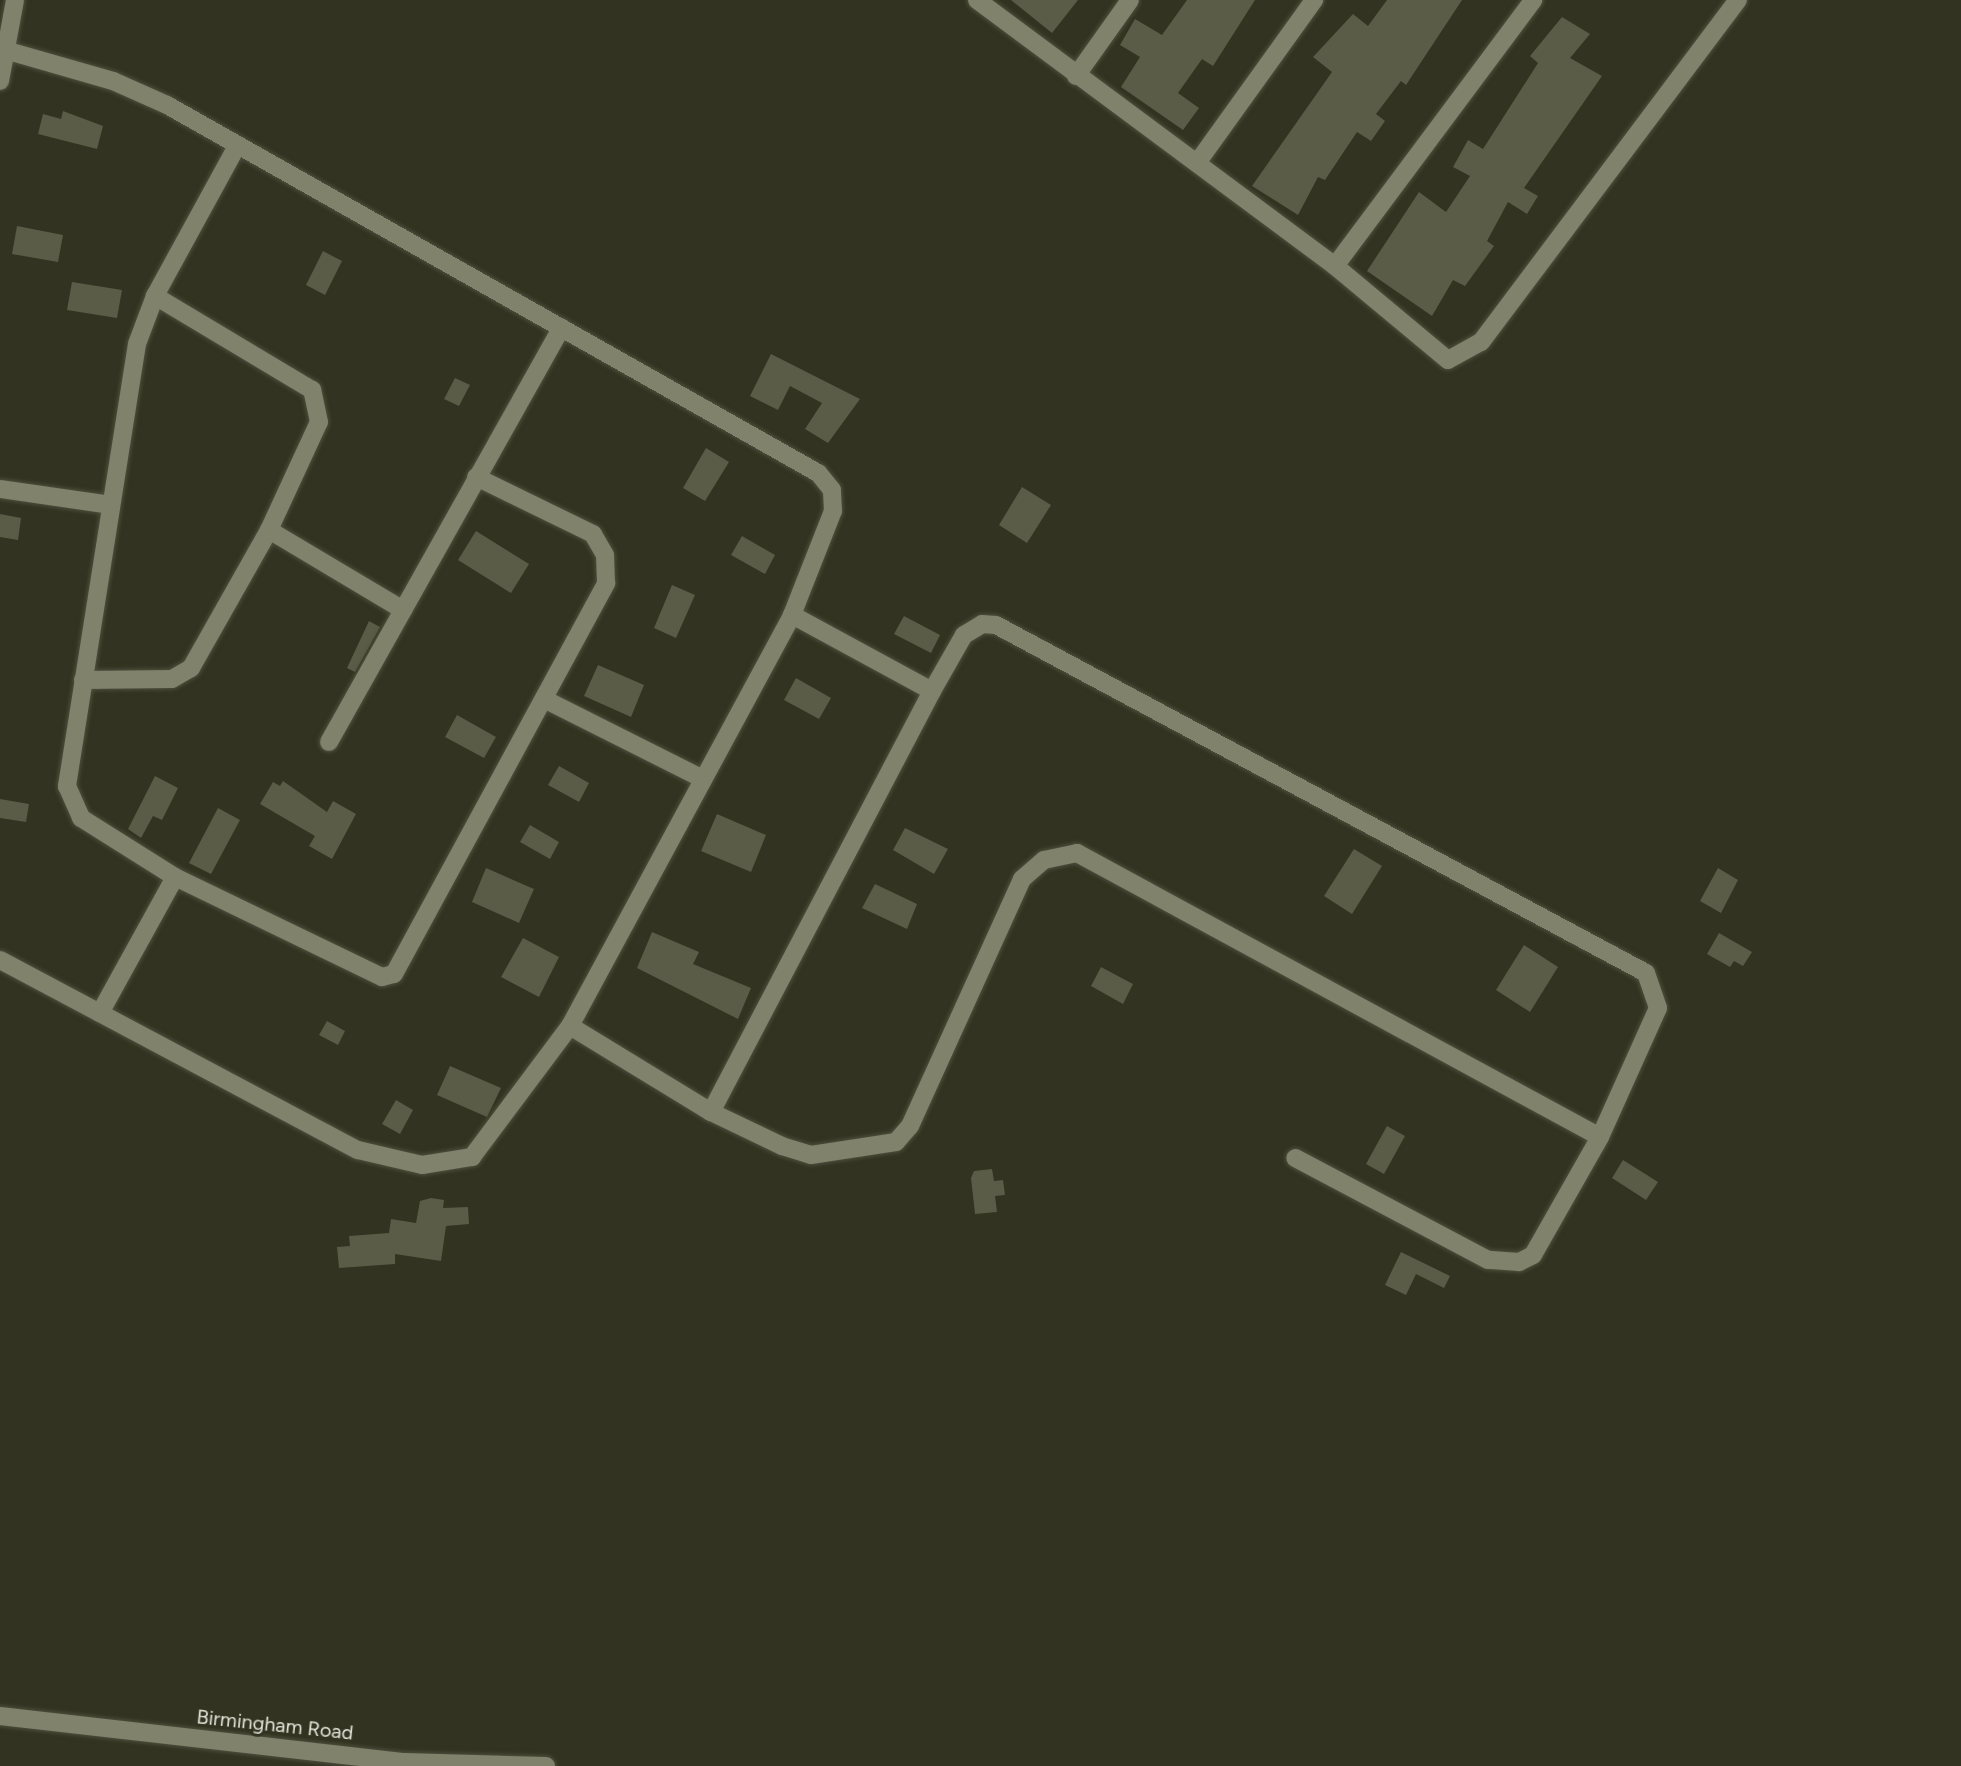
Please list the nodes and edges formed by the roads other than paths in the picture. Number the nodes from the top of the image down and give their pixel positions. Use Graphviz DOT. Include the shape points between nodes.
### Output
graph roads {
  1 [pos="15,0"];
  2 [pos="977,0"];
  3 [pos="1130,0"];
  4 [pos="1314,0"];
  5 [pos="1533,0"];
  6 [pos="1738,0"];
  7 [pos="5,50"];
  8 [pos="1076,76"];
  9 [pos="0,81"];
  10 [pos="237,146"];
  11 [pos="1197,163"];
  12 [pos="1335,266"];
  13 [pos="155,296"];
  14 [pos="561,328"];
  15 [pos="476,477"];
  16 [pos="0,489"];
  17 [pos="111,505"];
  18 [pos="269,530"];
  19 [pos="403,610"];
  20 [pos="792,615"];
  21 [pos="83,680"];
  22 [pos="932,691"];
  23 [pos="544,699"];
  24 [pos="329,742"];
  25 [pos="703,779"];
  26 [pos="175,877"];
  27 [pos="0,960"];
  28 [pos="100,1013"];
  29 [pos="570,1026"];
  30 [pos="711,1112"];
  31 [pos="1600,1137"];
  32 [pos="1295,1158"];
  33 [pos="0,1716"];
  34 [pos="404,1764"];
  35 [pos="546,1766"];
  1 -- 7 [label="street"];
  2 -- 8 [label="street"];
  3 -- 8 [label="street"];
  4 -- 11 [label="street"];
  5 -- 12 [label="street"];
  6 -- 12 [label="street" via="1472,351 1448,360 1438,355"];
  7 -- 9 [label="street"];
  7 -- 10 [label="street" via="113,81"];
  8 -- 11 [label="street"];
  10 -- 13 [label="street"];
  10 -- 14 [label="street"];
  11 -- 12 [label="street"];
  13 -- 17 [label="street" via="137,344"];
  13 -- 18 [label="street" via="312,390 319,402 319,422"];
  14 -- 15 [label="street"];
  14 -- 20 [label="street" via="818,473 832,490 833,511"];
  15 -- 19 [label="street"];
  15 -- 23 [label="street" via="593,534 605,555 606,583"];
  16 -- 17 [label="street"];
  17 -- 21 [label="street"];
  18 -- 19 [label="street"];
  18 -- 21 [label="street" via="191,668 172,679"];
  19 -- 24 [label="street"];
  20 -- 22 [label="street"];
  20 -- 25 [label="street"];
  21 -- 26 [label="street" via="67,786 71,804 81,818"];
  22 -- 30 [label="street"];
  22 -- 31 [label="street" via="964,635 982,624 996,625 1646,973 1658,1008"];
  23 -- 25 [label="street"];
  23 -- 26 [label="street" via="394,974 382,977"];
  25 -- 29 [label="street"];
  26 -- 28 [label="street"];
  27 -- 28 [label="street"];
  28 -- 29 [label="street" via="358,1150 422,1165 472,1157"];
  29 -- 30 [label="street"];
  30 -- 31 [label="street" via="811,1155 896,1142 910,1126 1022,879 1044,860 1077,853"];
  31 -- 32 [label="street" via="1533,1255 1503,1263"];
  33 -- 34 [label="street, Birmingham Road"];
  34 -- 35 [label="street, Birmingham Road"];
}
